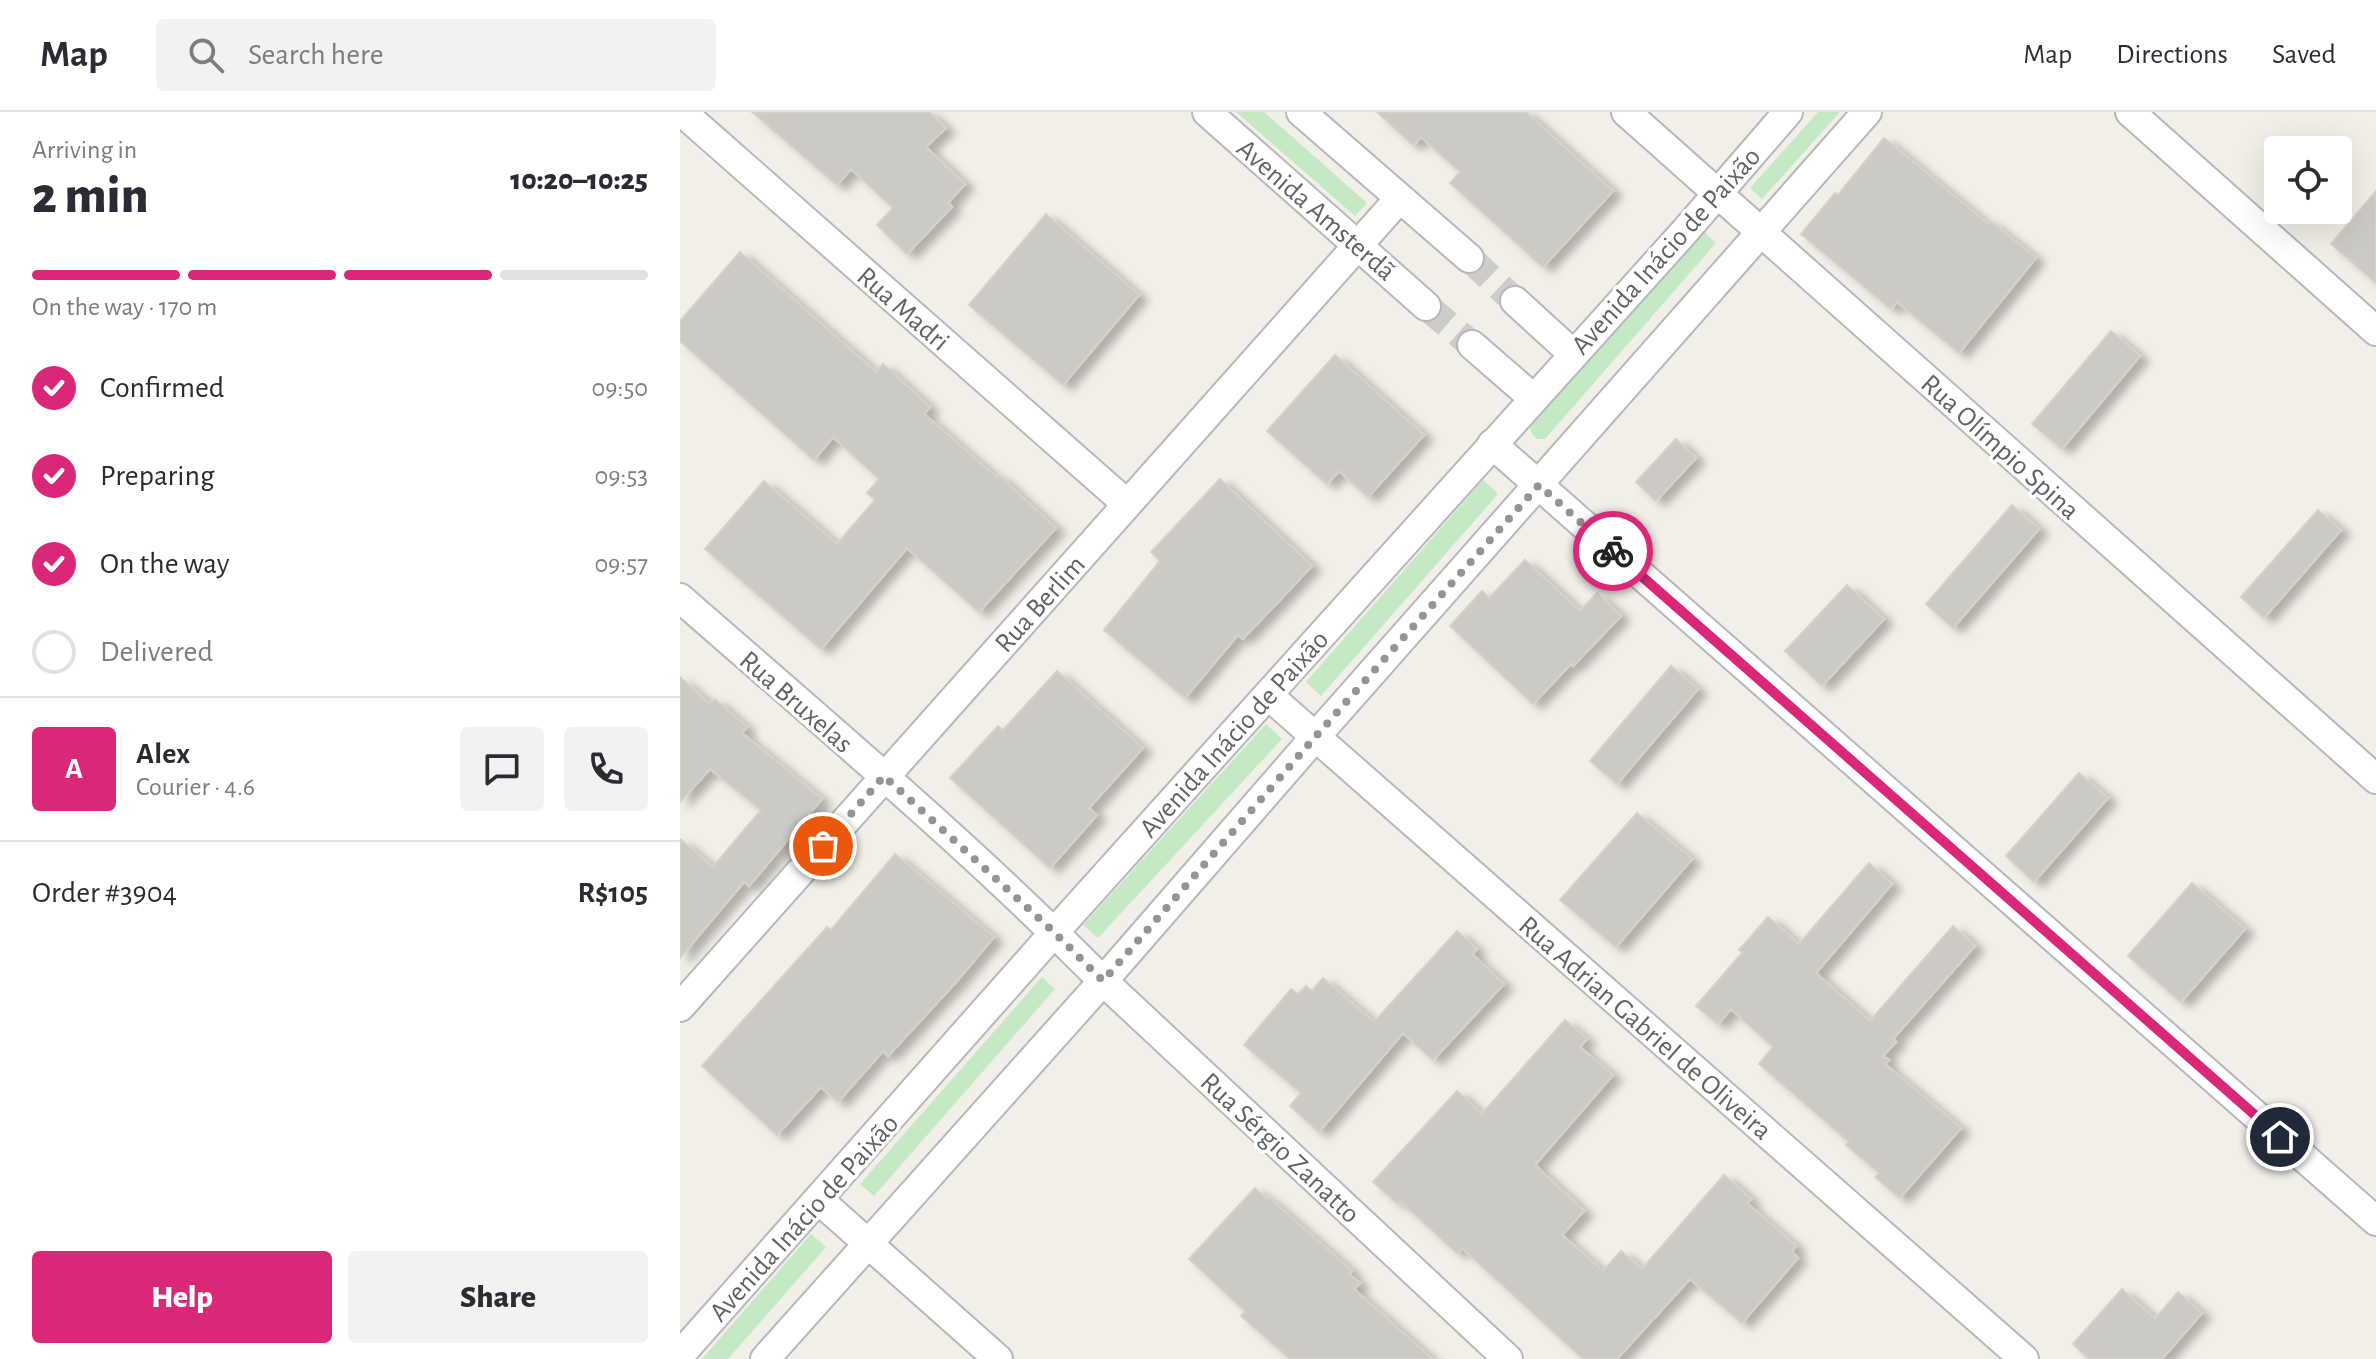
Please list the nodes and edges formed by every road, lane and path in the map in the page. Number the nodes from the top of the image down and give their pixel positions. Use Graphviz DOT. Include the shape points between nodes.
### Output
graph roads {
  1 [pos="682,112"];
  2 [pos="1207,112"];
  3 [pos="1301,112"];
  4 [pos="1626,112"];
  5 [pos="1788,112"];
  6 [pos="1867,112"];
  7 [pos="2130,112"];
  8 [pos="1716,193"];
  9 [pos="1399,199"];
  10 [pos="1760,232"];
  11 [pos="1359,246"];
  12 [pos="1469,258"];
  13 [pos="1515,301"];
  14 [pos="1426,306"];
  15 [pos="2376,331"];
  16 [pos="1472,345"];
  17 [pos="1573,354"];
  18 [pos="1533,398"];
  19 [pos="1492,444"];
  20 [pos="1539,485"];
  21 [pos="1127,504"];
  22 [pos="680,598"];
  23 [pos="1268,695"];
  24 [pos="1316,736"];
  25 [pos="884,776"];
  26 [pos="2376,779"];
  27 [pos="1055,933"];
  28 [pos="1103,981"];
  29 [pos="680,1007"];
  30 [pos="819,1200"];
  31 [pos="2376,1221"];
  32 [pos="868,1244"];
  33 [pos="680,1355"];
  34 [pos="765,1359"];
  35 [pos="998,1359"];
  36 [pos="1508,1359"];
  37 [pos="2024,1359"];
  1 -- 21 [label="street, Rua Madri"];
  2 -- 11 [label="street, Avenida Amsterdã"];
  3 -- 9 [label="street"];
  4 -- 8 [label="street, Rua Olímpio Spina"];
  5 -- 8 [label="street, Avenida Inácio de Paixão"];
  6 -- 10 [label="street, Avenida Inácio de Paixão"];
  7 -- 15 [label="street"];
  8 -- 10 [label="street, Rua Olímpio Spina"];
  8 -- 17 [label="street, Avenida Inácio de Paixão"];
  9 -- 11 [label="street, Rua Berlim"];
  9 -- 12 [label="street"];
  10 -- 20 [label="street, Avenida Inácio de Paixão"];
  10 -- 26 [label="street, Rua Olímpio Spina"];
  11 -- 14 [label="street, Avenida Amsterdã"];
  11 -- 21 [label="street, Rua Berlim"];
  13 -- 17 [label="street"];
  16 -- 18 [label="street"];
  17 -- 18 [label="street, Avenida Inácio de Paixão"];
  18 -- 19 [label="street, Avenida Inácio de Paixão"];
  19 -- 20 [label="street"];
  19 -- 23 [label="street, Avenida Inácio de Paixão"];
  20 -- 24 [label="street, Avenida Inácio de Paixão"];
  20 -- 31 [label="street"];
  21 -- 25 [label="street, Rua Berlim"];
  22 -- 25 [label="street, Rua Bruxelas"];
  23 -- 24 [label="street, Rua Adrian Gabriel de Oliveira"];
  23 -- 27 [label="street, Avenida Inácio de Paixão"];
  24 -- 28 [label="street, Avenida Inácio de Paixão"];
  24 -- 37 [label="street, Rua Adrian Gabriel de Oliveira"];
  25 -- 27 [label="street, Rua Bruxelas"];
  25 -- 29 [label="street, Rua Berlim"];
  27 -- 28 [label="street, Rua Sérgio Zanatto"];
  27 -- 30 [label="street, Avenida Inácio de Paixão"];
  28 -- 32 [label="street, Avenida Inácio de Paixão"];
  28 -- 36 [label="street, Rua Sérgio Zanatto"];
  30 -- 32 [label="street"];
  30 -- 33 [label="street, Avenida Inácio de Paixão"];
  32 -- 34 [label="street, Avenida Inácio de Paixão"];
  32 -- 35 [label="street"];
}
